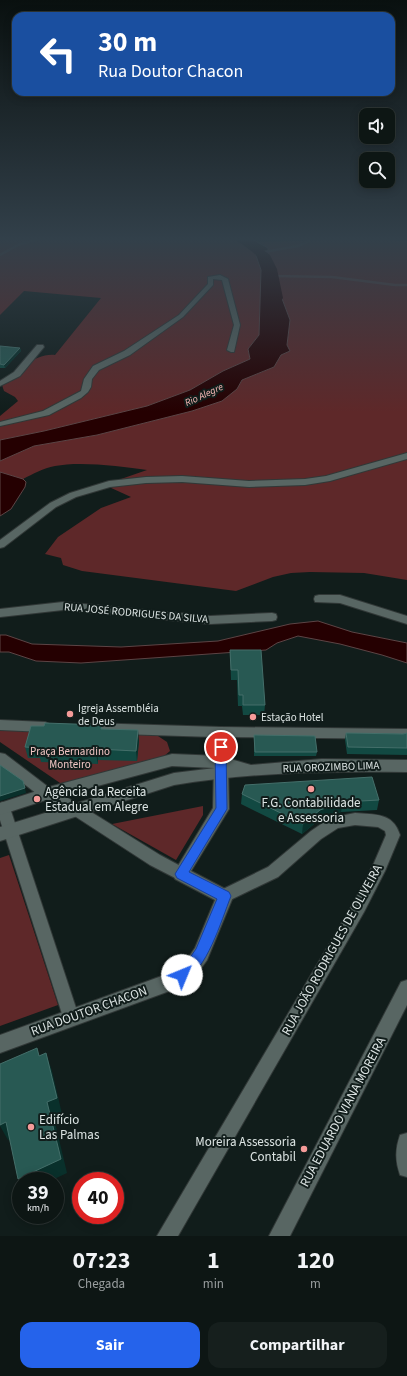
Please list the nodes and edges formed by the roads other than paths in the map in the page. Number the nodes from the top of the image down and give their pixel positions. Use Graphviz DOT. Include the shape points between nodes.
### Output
graph roads {
  1 [pos="199,297"];
  2 [pos="230,297"];
  3 [pos="40,347"];
  4 [pos="231,350"];
  5 [pos="0,384"];
  6 [pos="0,424"];
  7 [pos="407,456"];
  8 [pos="0,545"];
  9 [pos="319,599"];
  10 [pos="0,613"];
  11 [pos="272,617"];
  12 [pos="407,620"];
  13 [pos="0,725"];
  14 [pos="55,727"];
  15 [pos="79,728"];
  16 [pos="221,732"];
  17 [pos="407,734"];
  18 [pos="0,758"];
  19 [pos="407,766"];
  20 [pos="221,768"];
  21 [pos="49,793"];
  22 [pos="2,809"];
  23 [pos="75,809"];
  24 [pos="5,833"];
  25 [pos="181,874"];
  26 [pos="224,896"];
  27 [pos="407,988"];
  28 [pos="71,1017"];
  29 [pos="0,1044"];
  30 [pos="407,1142"];
  31 [pos="407,1168"];
  32 [pos="167,1236"];
  33 [pos="279,1236"];
  1 -- 6 [label="street" via="181,316 127,353 96,368 88,379 84,392 78,396 46,413"];
  2 -- 4 [label="street" via="237,325"];
  3 -- 5 [label="street" via="16,374"];
  7 -- 8 [label="street" via="327,479 305,482 249,484 182,479 109,484 73,495 53,505"];
  9 -- 12 [label="street" via="340,599"];
  10 -- 11 [label="street, RUA JOSÉ RODRIGUES DA SILVA" via="63,606 210,620"];
  13 -- 14 [label="street"];
  15 -- 16 [label="street"];
  16 -- 17 [label="street"];
  16 -- 20 [label="street"];
  18 -- 21 [label="street"];
  19 -- 20 [label="main road, RUA OROZIMBO LIMA" via="322,765 256,770"];
  20 -- 21 [label="main road" via="172,760"];
  20 -- 23 [label="main road" via="174,779"];
  20 -- 25 [label="main road" via="221,809"];
  21 -- 22 [label="main road"];
  21 -- 23 [label="street"];
  22 -- 24 [label="street"];
  23 -- 24 [label="main road"];
  23 -- 25 [label="street"];
  24 -- 28 [label="street"];
  25 -- 26 [label="main road"];
  26 -- 28 [label="main road, RUA DOUTOR CHACON" via="201,954 189,971 175,980"];
  26 -- 32 [label="street, RUA JOÃO RODRIGUES DE OLIVEIRA" via="273,872 335,822 355,819 378,821 387,824 394,835 358,907"];
  27 -- 33 [label="street, RUA EDUARDO VIANA MOREIRA"];
  28 -- 29 [label="main road, RUA DOUTOR CHACON"];
  30 -- 31 [label="street"];
}
